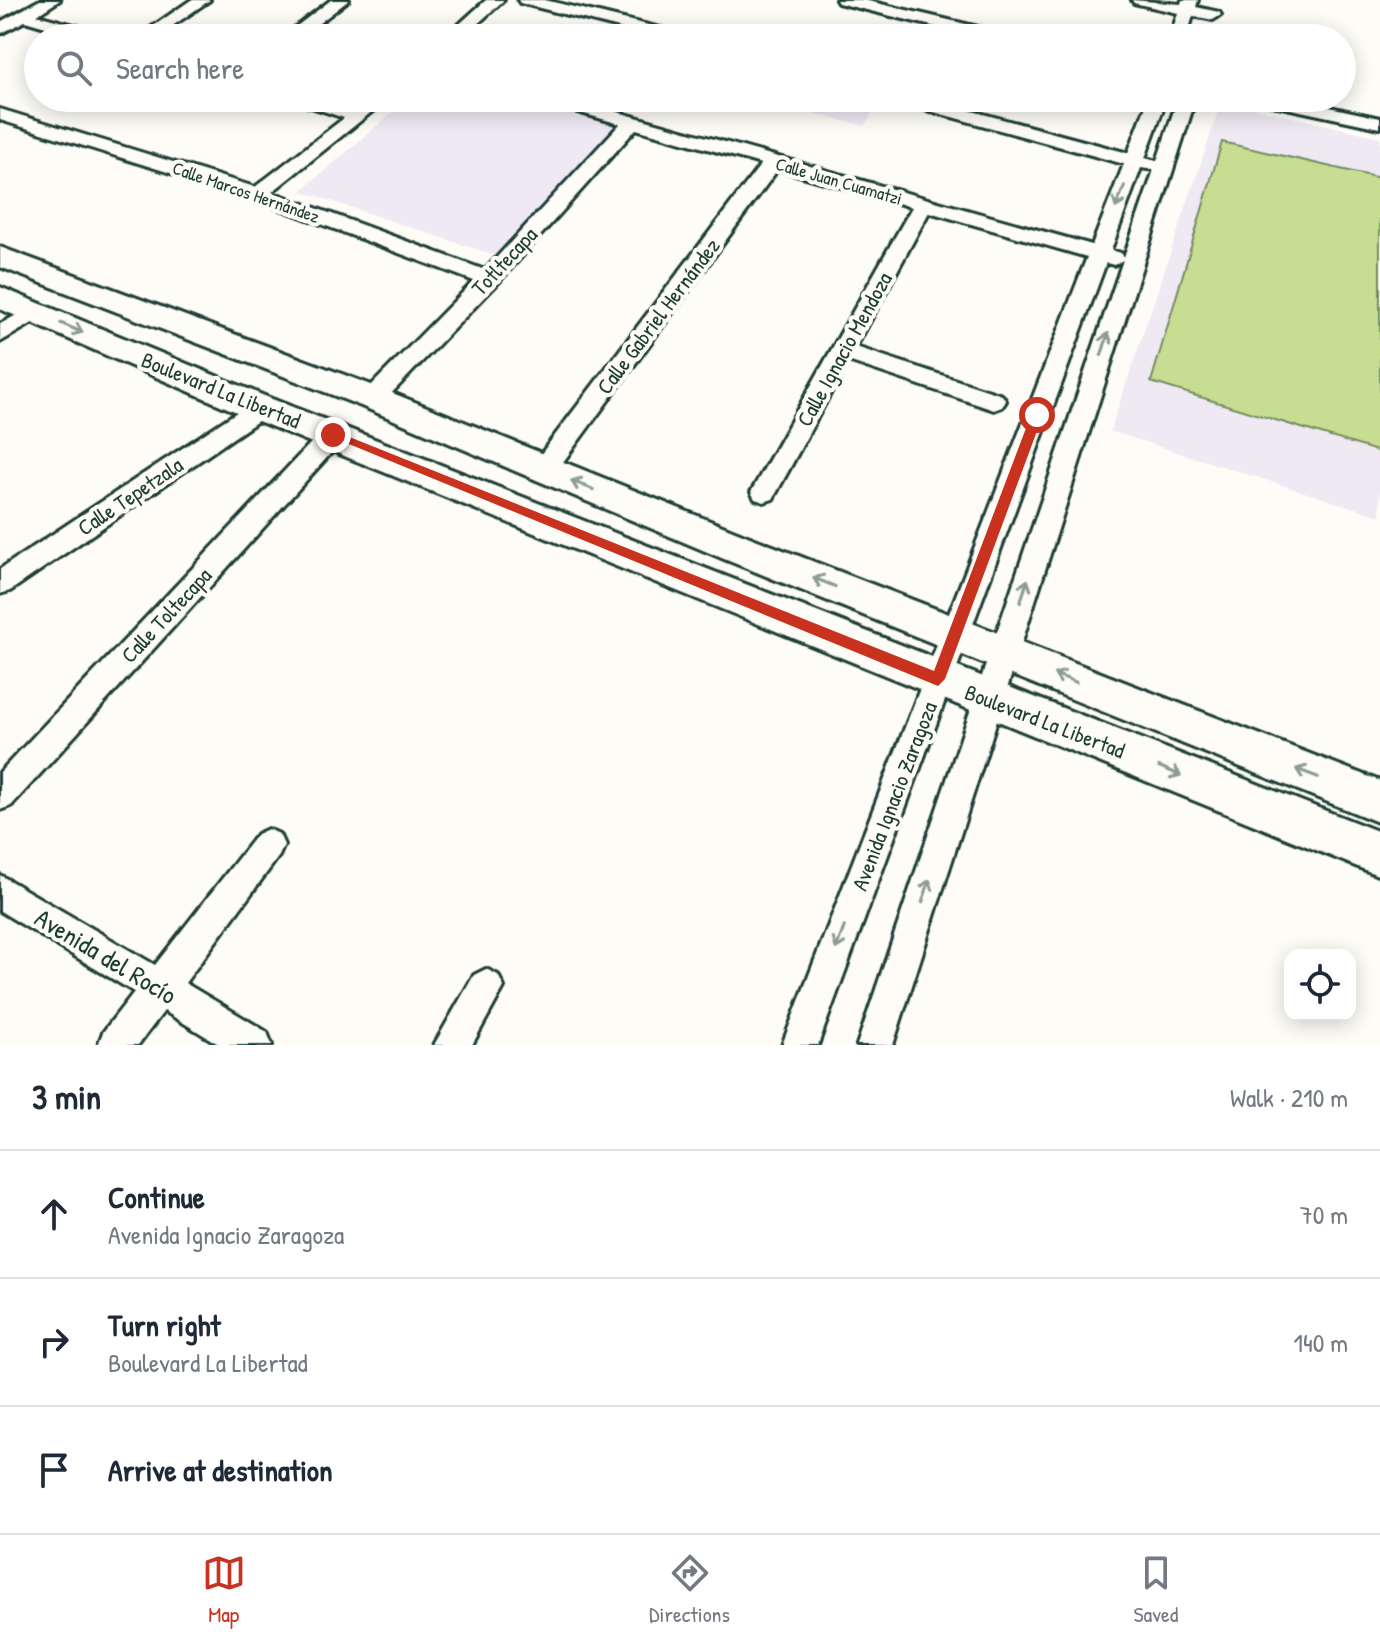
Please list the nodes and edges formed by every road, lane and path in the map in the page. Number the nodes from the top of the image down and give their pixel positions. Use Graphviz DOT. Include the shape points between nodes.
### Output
graph roads {
  1 [pos="52,0"];
  2 [pos="202,0"];
  3 [pos="341,0"];
  4 [pos="496,0"];
  5 [pos="526,0"];
  6 [pos="844,0"];
  7 [pos="922,0"];
  8 [pos="1140,0"];
  9 [pos="1188,5"];
  10 [pos="1213,14"];
  11 [pos="24,16"];
  12 [pos="910,16"];
  13 [pos="52,24"];
  14 [pos="165,24"];
  15 [pos="308,24"];
  16 [pos="468,24"];
  17 [pos="623,24"];
  18 [pos="943,24"];
  19 [pos="0,29"];
  20 [pos="345,112"];
  21 [pos="362,112"];
  22 [pos="597,112"];
  23 [pos="954,112"];
  24 [pos="1153,112"];
  25 [pos="1182,112"];
  26 [pos="1329,112"];
  27 [pos="0,114"];
  28 [pos="357,116"];
  29 [pos="632,122"];
  30 [pos="1380,123"];
  31 [pos="1134,161"];
  32 [pos="773,162"];
  33 [pos="1164,169"];
  34 [pos="258,194"];
  35 [pos="923,205"];
  36 [pos="1097,253"];
  37 [pos="0,256"];
  38 [pos="1131,263"];
  39 [pos="489,279"];
  40 [pos="0,297"];
  41 [pos="35,312"];
  42 [pos="0,334"];
  43 [pos="844,351"];
  44 [pos="373,398"];
  45 [pos="994,401"];
  46 [pos="260,408"];
  47 [pos="1037,415"];
  48 [pos="1077,428"];
  49 [pos="333,435"];
  50 [pos="543,470"];
  51 [pos="764,492"];
  52 [pos="0,583"];
  53 [pos="955,634"];
  54 [pos="1004,654"];
  55 [pos="938,679"];
  56 [pos="990,699"];
  57 [pos="0,795"];
  58 [pos="1380,802"];
  59 [pos="268,845"];
  60 [pos="1380,854"];
  61 [pos="0,892"];
  62 [pos="486,987"];
  63 [pos="159,988"];
  64 [pos="116,1045"];
  65 [pos="254,1045"];
  66 [pos="452,1045"];
  67 [pos="800,1045"];
  68 [pos="875,1045"];
  1 -- 11 [label="street"];
  2 -- 14 [label="street"];
  3 -- 15 [label="street"];
  4 -- 16 [label="street"];
  5 -- 17 [label="street"];
  6 -- 12 [label="street"];
  7 -- 12 [label="street"];
  8 -- 9 [label="street"];
  9 -- 10 [label="street"];
  11 -- 13 [label="street"];
  11 -- 19 [label="street"];
  12 -- 18 [label="street"];
  20 -- 28 [label="street"];
  21 -- 28 [label="street"];
  22 -- 29 [label="street, Calle Juan Cuamatzi"];
  23 -- 31 [label="street"];
  24 -- 31 [label="street, Avenida Ignacio Zaragoza"];
  25 -- 33 [label="street"];
  26 -- 30 [label="street"];
  27 -- 34 [label="street, Calle Marcos Hernández"];
  28 -- 34 [label="street"];
  29 -- 32 [label="street, Calle Juan Cuamatzi"];
  29 -- 39 [label="street, Totltecapa"];
  31 -- 33 [label="street"];
  31 -- 36 [label="street, Avenida Ignacio Zaragoza, one-way"];
  32 -- 35 [label="street, Calle Juan Cuamatzi"];
  32 -- 50 [label="street, Calle Gabriel Hernández"];
  33 -- 38 [label="street"];
  34 -- 39 [label="street, Calle Marcos Hernández"];
  35 -- 36 [label="street, Calle Juan Cuamatzi"];
  35 -- 43 [label="street, Calle Ignacio Mendoza"];
  36 -- 38 [label="street, Calle Juan Cuamatzi"];
  36 -- 47 [label="street, Avenida Ignacio Zaragoza"];
  37 -- 44 [label="main road, Boulevard La Libertad"];
  48 -- 38 [label="street, one-way"];
  39 -- 44 [label="street, Totltecapa"];
  40 -- 41 [label="main road, Boulevard La Libertad"];
  41 -- 42 [label="street"];
  41 -- 46 [label="main road, Boulevard La Libertad, one-way"];
  43 -- 45 [label="street"];
  43 -- 51 [label="street, Calle Ignacio Mendoza"];
  44 -- 50 [label="main road, Boulevard La Libertad"];
  46 -- 49 [label="main road, Boulevard La Libertad"];
  46 -- 52 [label="street, Calle Tepetzala"];
  47 -- 48 [label="street"];
  47 -- 53 [label="street, Avenida Ignacio Zaragoza"];
  54 -- 48 [label="street, one-way"];
  49 -- 55 [label="main road, Boulevard La Libertad"];
  49 -- 57 [label="street, Calle Toltecapa"];
  53 -- 50 [label="main road, Boulevard La Libertad, one-way"];
  53 -- 54 [label="main road, Boulevard La Libertad"];
  53 -- 55 [label="street, Avenida Ignacio Zaragoza"];
  54 -- 56 [label="street"];
  58 -- 54 [label="main road, Boulevard La Libertad, one-way"];
  55 -- 56 [label="main road, Boulevard La Libertad"];
  55 -- 67 [label="street, Avenida Ignacio Zaragoza, one-way"];
  56 -- 60 [label="main road, Boulevard La Libertad, one-way"];
  68 -- 56 [label="street, one-way"];
  59 -- 63 [label="street"];
  61 -- 63 [label="street, Avenida del Rocío"];
  62 -- 66 [label="street"];
  63 -- 64 [label="street"];
  63 -- 65 [label="street, Avenida del Rocío"];
}
